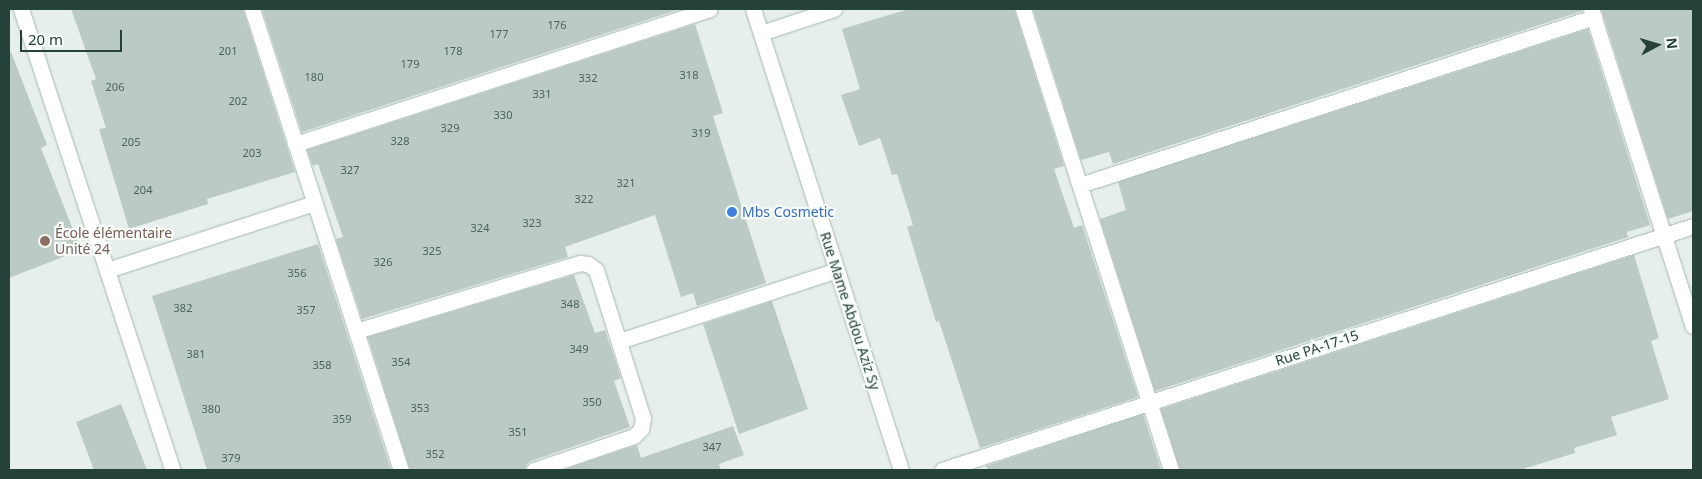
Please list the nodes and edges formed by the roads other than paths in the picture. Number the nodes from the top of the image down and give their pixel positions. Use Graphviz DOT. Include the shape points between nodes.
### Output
graph roads {
  1 [pos="22,9"];
  2 [pos="252,9"];
  3 [pos="710,9"];
  4 [pos="753,9"];
  5 [pos="834,9"];
  6 [pos="1023,9"];
  7 [pos="1592,13"];
  8 [pos="761,33"];
  9 [pos="295,144"];
  10 [pos="1080,185"];
  11 [pos="314,203"];
  12 [pos="1693,226"];
  13 [pos="1664,236"];
  14 [pos="107,270"];
  15 [pos="837,270"];
  16 [pos="1693,326"];
  17 [pos="356,331"];
  18 [pos="618,341"];
  19 [pos="1149,403"];
  20 [pos="173,470"];
  21 [pos="401,470"];
  22 [pos="534,470"];
  23 [pos="901,470"];
  24 [pos="942,470"];
  25 [pos="1171,470"];
  1 -- 14 [label="street"];
  2 -- 9 [label="street"];
  3 -- 9 [label="street"];
  4 -- 8 [label="street, Rue Mame Abdou Aziz Sy"];
  5 -- 8 [label="street"];
  6 -- 10 [label="street"];
  7 -- 10 [label="street"];
  7 -- 13 [label="street"];
  8 -- 15 [label="street, Rue Mame Abdou Aziz Sy"];
  9 -- 11 [label="street"];
  10 -- 19 [label="street"];
  11 -- 14 [label="street"];
  11 -- 17 [label="street"];
  12 -- 13 [label="street, Rue PA-17-15"];
  13 -- 16 [label="street"];
  13 -- 19 [label="street, Rue PA-17-15"];
  14 -- 20 [label="street"];
  15 -- 18 [label="street"];
  15 -- 23 [label="street, Rue Mame Abdou Aziz Sy"];
  17 -- 18 [label="street" via="580,263 596,270"];
  17 -- 21 [label="street"];
  18 -- 22 [label="street" via="643,418 642,429 634,436"];
  19 -- 24 [label="street, Rue PA-17-15"];
  19 -- 25 [label="street"];
}
